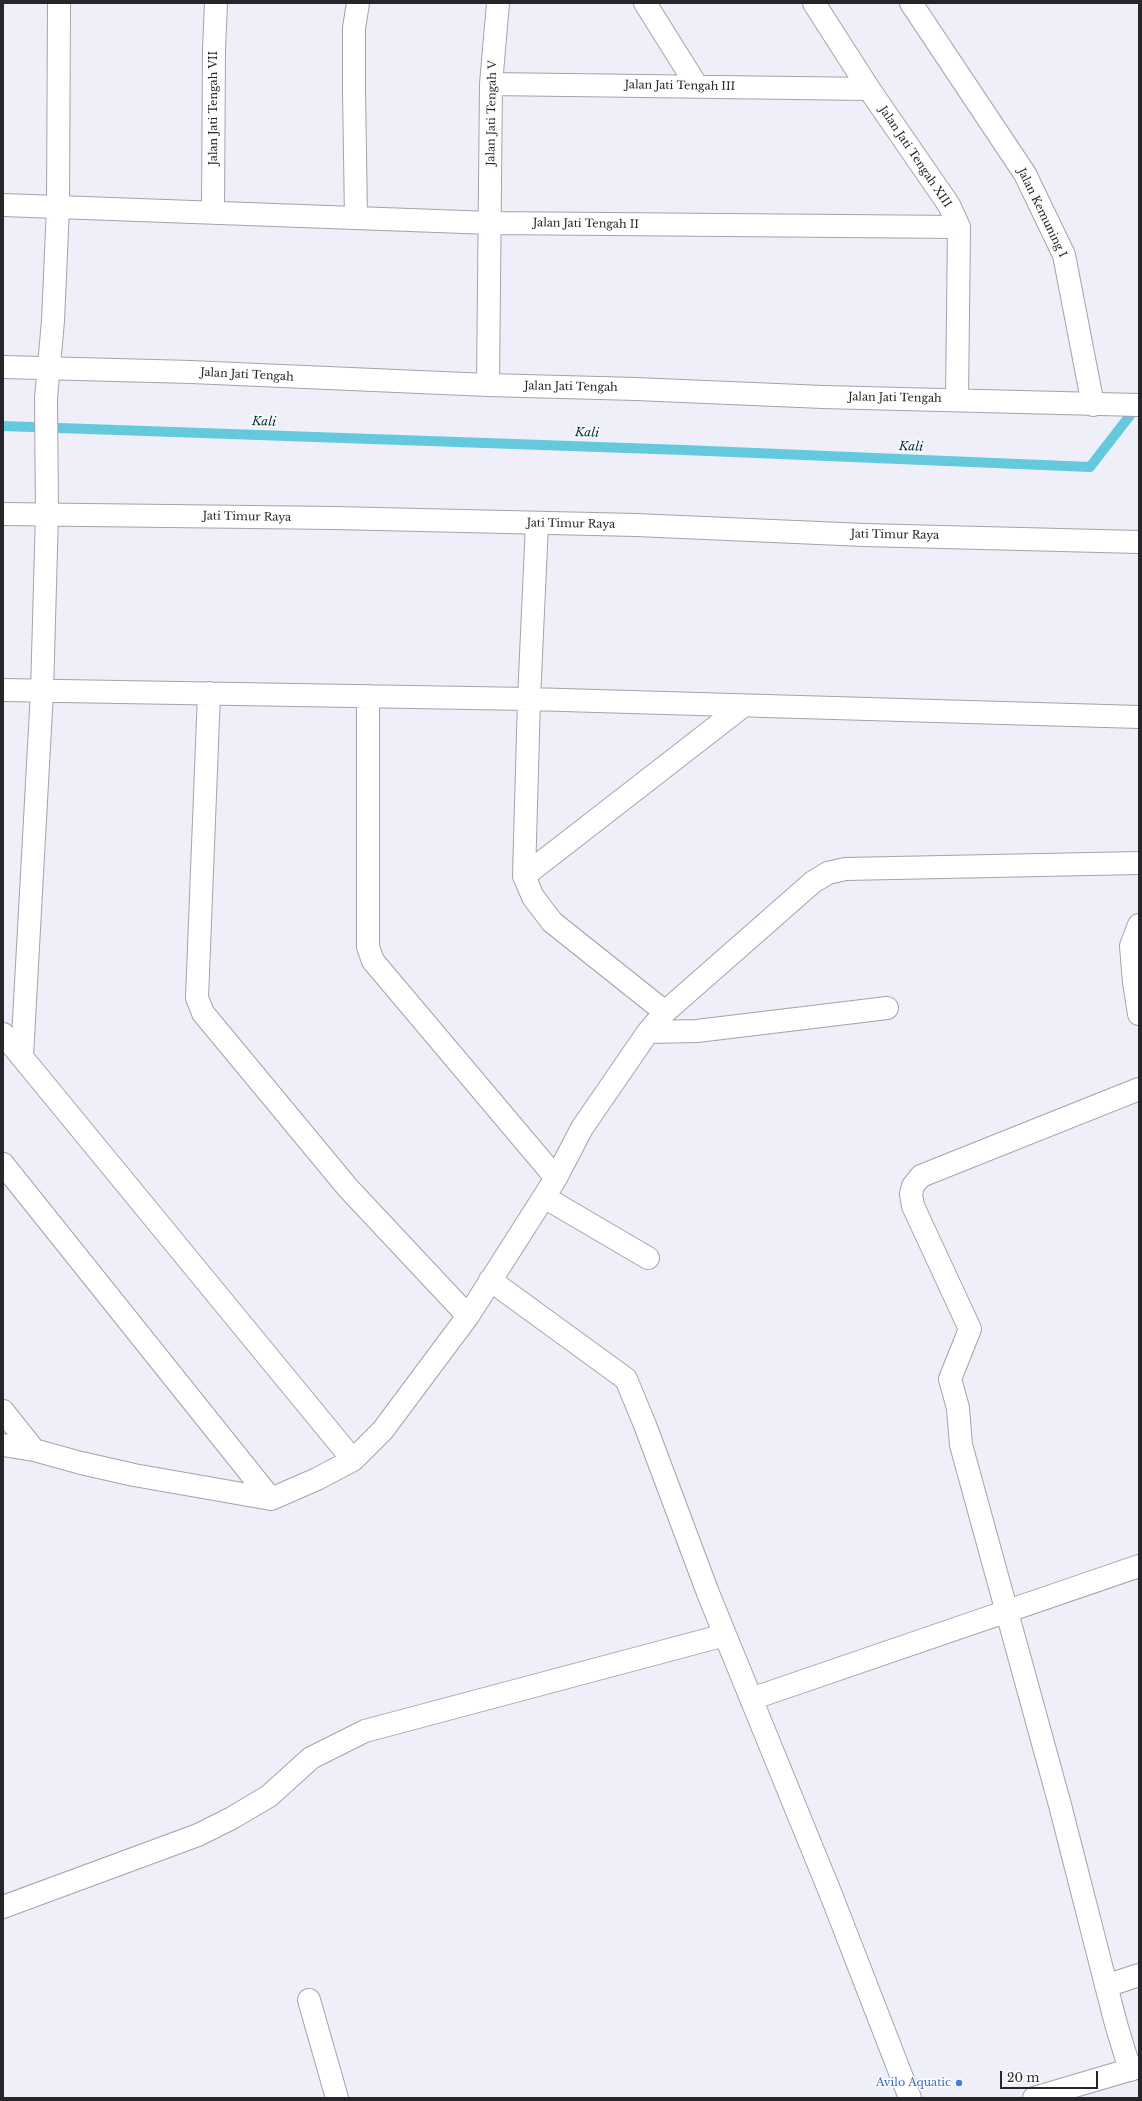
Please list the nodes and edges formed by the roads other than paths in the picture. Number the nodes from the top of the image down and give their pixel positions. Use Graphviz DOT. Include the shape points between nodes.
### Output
graph roads {
  1 [pos="59,3"];
  2 [pos="216,3"];
  3 [pos="358,3"];
  4 [pos="498,3"];
  5 [pos="645,3"];
  6 [pos="814,3"];
  7 [pos="911,3"];
  8 [pos="491,84"];
  9 [pos="697,86"];
  10 [pos="868,89"];
  11 [pos="3,205"];
  12 [pos="58,207"];
  13 [pos="213,212"];
  14 [pos="356,218"];
  15 [pos="491,223"];
  16 [pos="959,228"];
  17 [pos="3,367"];
  18 [pos="48,368"];
  19 [pos="488,385"];
  20 [pos="958,399"];
  21 [pos="1093,405"];
  22 [pos="1130,405"];
  23 [pos="3,514"];
  24 [pos="47,514"];
  25 [pos="537,524"];
  26 [pos="1139,542"];
  27 [pos="3,690"];
  28 [pos="42,692"];
  29 [pos="209,693"];
  30 [pos="368,696"];
  31 [pos="529,699"];
  32 [pos="743,706"];
  33 [pos="1139,718"];
  34 [pos="1139,863"];
  35 [pos="524,876"];
  36 [pos="1139,925"];
  37 [pos="887,1008"];
  38 [pos="665,1012"];
  39 [pos="1139,1014"];
  40 [pos="648,1032"];
  41 [pos="3,1034"];
  42 [pos="22,1056"];
  43 [pos="1139,1089"];
  44 [pos="3,1164"];
  45 [pos="556,1178"];
  46 [pos="544,1197"];
  47 [pos="648,1258"];
  48 [pos="490,1280"];
  49 [pos="468,1316"];
  50 [pos="3,1411"];
  51 [pos="3,1445"];
  52 [pos="34,1450"];
  53 [pos="353,1460"];
  54 [pos="271,1499"];
  55 [pos="1139,1566"];
  56 [pos="1007,1610"];
  57 [pos="725,1635"];
  58 [pos="751,1699"];
  59 [pos="3,1907"];
  60 [pos="1139,1974"];
  61 [pos="1106,1986"];
  62 [pos="309,2000"];
  63 [pos="1135,2069"];
  64 [pos="337,2098"];
  65 [pos="910,2098"];
  66 [pos="1034,2098"];
  1 -- 12 [label="street"];
  2 -- 13 [label="street, Jalan Jati Tengah VII"];
  3 -- 14 [label="street" via="354,28"];
  4 -- 8 [label="street, Jalan Jati Tengah V"];
  5 -- 9 [label="street"];
  6 -- 10 [label="street, Jalan Jati Tengah XIII"];
  7 -- 21 [label="street, Jalan Kemuning I" via="1025,174 1064,255"];
  8 -- 9 [label="street, Jalan Jati Tengah III"];
  8 -- 15 [label="street, Jalan Jati Tengah V"];
  9 -- 10 [label="street, Jalan Jati Tengah III"];
  10 -- 16 [label="street, Jalan Jati Tengah XIII" via="949,205"];
  11 -- 12 [label="street, Jalan Jati Tengah II"];
  12 -- 13 [label="street, Jalan Jati Tengah II"];
  12 -- 18 [label="street" via="53,321"];
  13 -- 14 [label="street, Jalan Jati Tengah II"];
  14 -- 15 [label="street, Jalan Jati Tengah II"];
  15 -- 16 [label="street, Jalan Jati Tengah II"];
  15 -- 19 [label="street, Jalan Jati Tengah V"];
  16 -- 20 [label="street, Jalan Jati Tengah XIII"];
  17 -- 18 [label="street, Jalan Jati Tengah"];
  18 -- 19 [label="street, Jalan Jati Tengah"];
  18 -- 24 [label="street"];
  19 -- 20 [label="street, Jalan Jati Tengah" via="823,397"];
  20 -- 21 [label="street, Jalan Jati Tengah"];
  21 -- 22 [label="street, Jalan Jati Tengah"];
  23 -- 24 [label="street, Jati Timur Raya"];
  24 -- 25 [label="street, Jati Timur Raya"];
  24 -- 28 [label="street"];
  25 -- 26 [label="street, Jati Timur Raya"];
  25 -- 31 [label="street"];
  27 -- 28 [label="street"];
  28 -- 29 [label="street"];
  28 -- 42 [label="street"];
  29 -- 30 [label="street"];
  29 -- 49 [label="street" via="197,998 204,1013 348,1188"];
  30 -- 31 [label="street"];
  30 -- 45 [label="street" via="368,947 373,961"];
  31 -- 32 [label="street"];
  31 -- 35 [label="street"];
  32 -- 33 [label="street"];
  32 -- 35 [label="street"];
  34 -- 38 [label="street" via="845,869 828,873 813,882"];
  35 -- 38 [label="street" via="533,897 552,922"];
  36 -- 39 [label="street" via="1131,946"];
  37 -- 40 [label="street" via="697,1031"];
  38 -- 40 [label="street"];
  40 -- 45 [label="street" via="582,1128"];
  41 -- 42 [label="street"];
  42 -- 53 [label="street"];
  43 -- 56 [label="street" via="921,1176 913,1186 913,1206 970,1329 950,1379 958,1408 962,1445"];
  44 -- 54 [label="street"];
  45 -- 46 [label="street"];
  46 -- 47 [label="street"];
  46 -- 48 [label="street"];
  48 -- 49 [label="street"];
  48 -- 57 [label="street" via="626,1379"];
  49 -- 53 [label="street" via="383,1430"];
  50 -- 52 [label="street"];
  51 -- 52 [label="street"];
  52 -- 54 [label="street" via="81,1464 134,1475"];
  53 -- 54 [label="street"];
  55 -- 56 [label="street"];
  56 -- 58 [label="street"];
  56 -- 61 [label="street"];
  57 -- 58 [label="street"];
  57 -- 59 [label="street" via="364,1731 311,1758 269,1796 198,1835"];
  58 -- 65 [label="street"];
  60 -- 61 [label="street"];
  61 -- 63 [label="street"];
  62 -- 64 [label="street"];
  63 -- 66 [label="street"];
}
